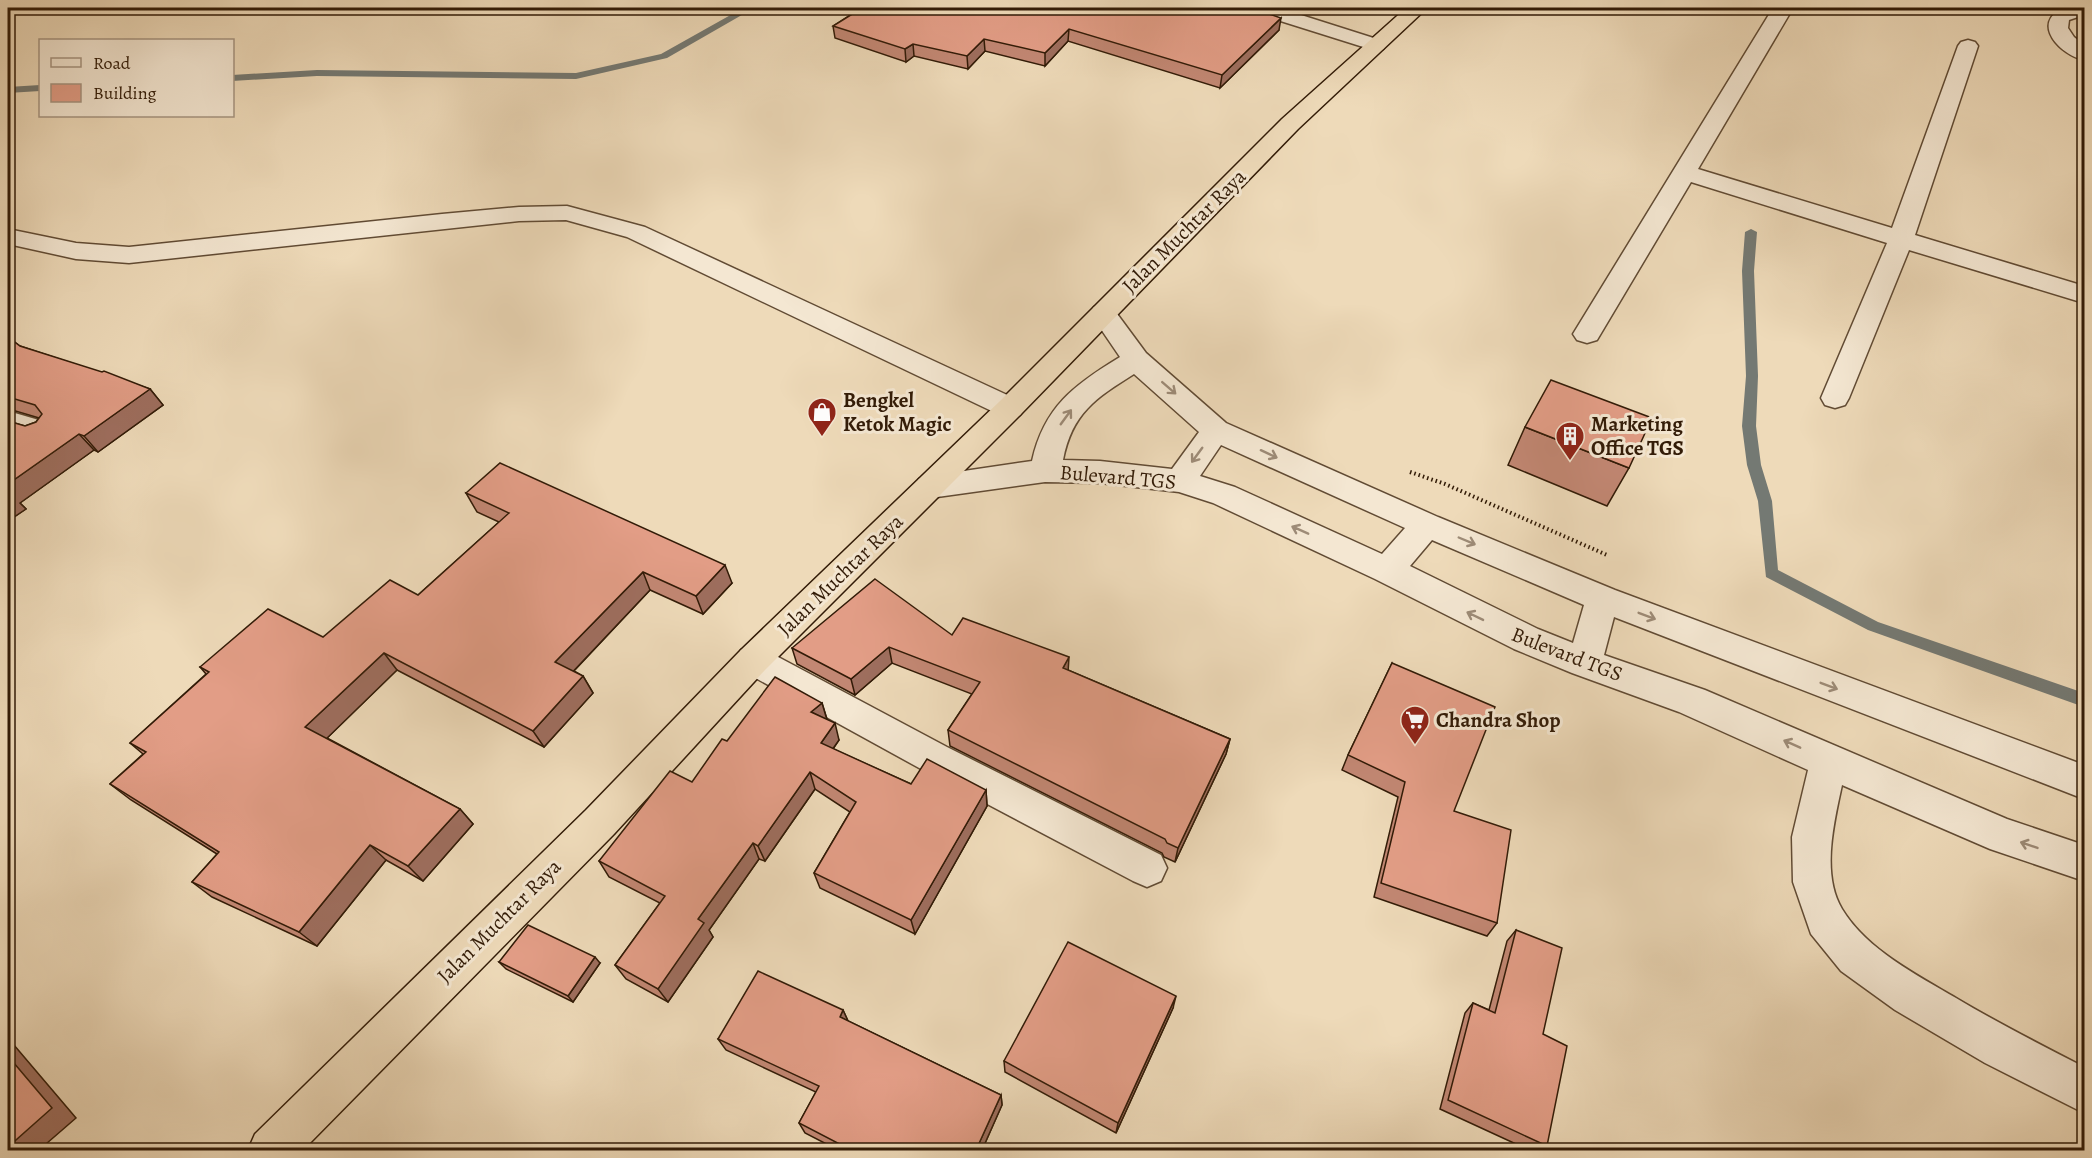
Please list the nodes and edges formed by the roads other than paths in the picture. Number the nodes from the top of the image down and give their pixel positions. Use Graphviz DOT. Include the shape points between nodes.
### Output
graph roads {
  1 [pos="1215,8"];
  2 [pos="1417,8"];
  3 [pos="1783,8"];
  4 [pos="2079,9"];
  5 [pos="1376,45"];
  6 [pos="1968,46"];
  7 [pos="2085,54"];
  8 [pos="1684,172"];
  9 [pos="8,237"];
  10 [pos="1901,239"];
  11 [pos="2085,295"];
  12 [pos="1103,313"];
  13 [pos="1587,334"];
  14 [pos="1137,360"];
  15 [pos="1835,398"];
  16 [pos="1010,408"];
  17 [pos="8,421"];
  18 [pos="39,430"];
  19 [pos="1216,430"];
  20 [pos="1045,471"];
  21 [pos="1180,481"];
  22 [pos="930,488"];
  23 [pos="1427,525"];
  24 [pos="1387,570"];
  25 [pos="1603,599"];
  26 [pos="753,660"];
  27 [pos="1584,663"];
  28 [pos="1829,760"];
  29 [pos="2085,782"];
  30 [pos="2085,863"];
  31 [pos="1147,867"];
  32 [pos="2085,1091"];
  33 [pos="271,1150"];
  1 -- 5 [label="street" via="1273,12"];
  2 -- 5 [label="highway, Jalan Muchtar Raya"];
  3 -- 8 [label="street"];
  4 -- 7 [label="street" via="2067,13 2056,26 2066,42"];
  5 -- 12 [label="highway, Jalan Muchtar Raya" via="1290,124"];
  6 -- 10 [label="street"];
  8 -- 10 [label="street"];
  8 -- 13 [label="street"];
  9 -- 16 [label="street" via="76,251 129,255 431,222 567,213 636,232"];
  10 -- 11 [label="street"];
  10 -- 15 [label="street"];
  12 -- 14 [label="street"];
  12 -- 16 [label="highway, Jalan Muchtar Raya"];
  14 -- 19 [label="street, one-way"];
  20 -- 14 [label="street, Bulevard TGS, one-way" via="1055,433 1068,413 1106,378"];
  16 -- 22 [label="highway, Jalan Muchtar Raya"];
  17 -- 18 [label="street"];
  19 -- 21 [label="street, one-way"];
  19 -- 23 [label="street, one-way"];
  20 -- 21 [label="street, Bulevard TGS" via="1100,472"];
  20 -- 22 [label="street, Bulevard TGS"];
  24 -- 21 [label="street, Bulevard TGS, one-way" via="1224,495"];
  22 -- 26 [label="highway, Jalan Muchtar Raya"];
  23 -- 24 [label="street"];
  23 -- 25 [label="street, one-way"];
  27 -- 24 [label="street, Bulevard TGS, one-way" via="1472,614"];
  25 -- 27 [label="street"];
  25 -- 29 [label="street, one-way"];
  26 -- 31 [label="street"];
  26 -- 33 [label="highway, Jalan Muchtar Raya" via="600,822"];
  28 -- 27 [label="street, Bulevard TGS, one-way" via="1692,701"];
  30 -- 28 [label="street, Bulevard TGS, one-way" via="2004,836"];
  28 -- 32 [label="street" via="1811,837 1813,882 1825,920 1856,957 1910,995 2000,1048"];
}
